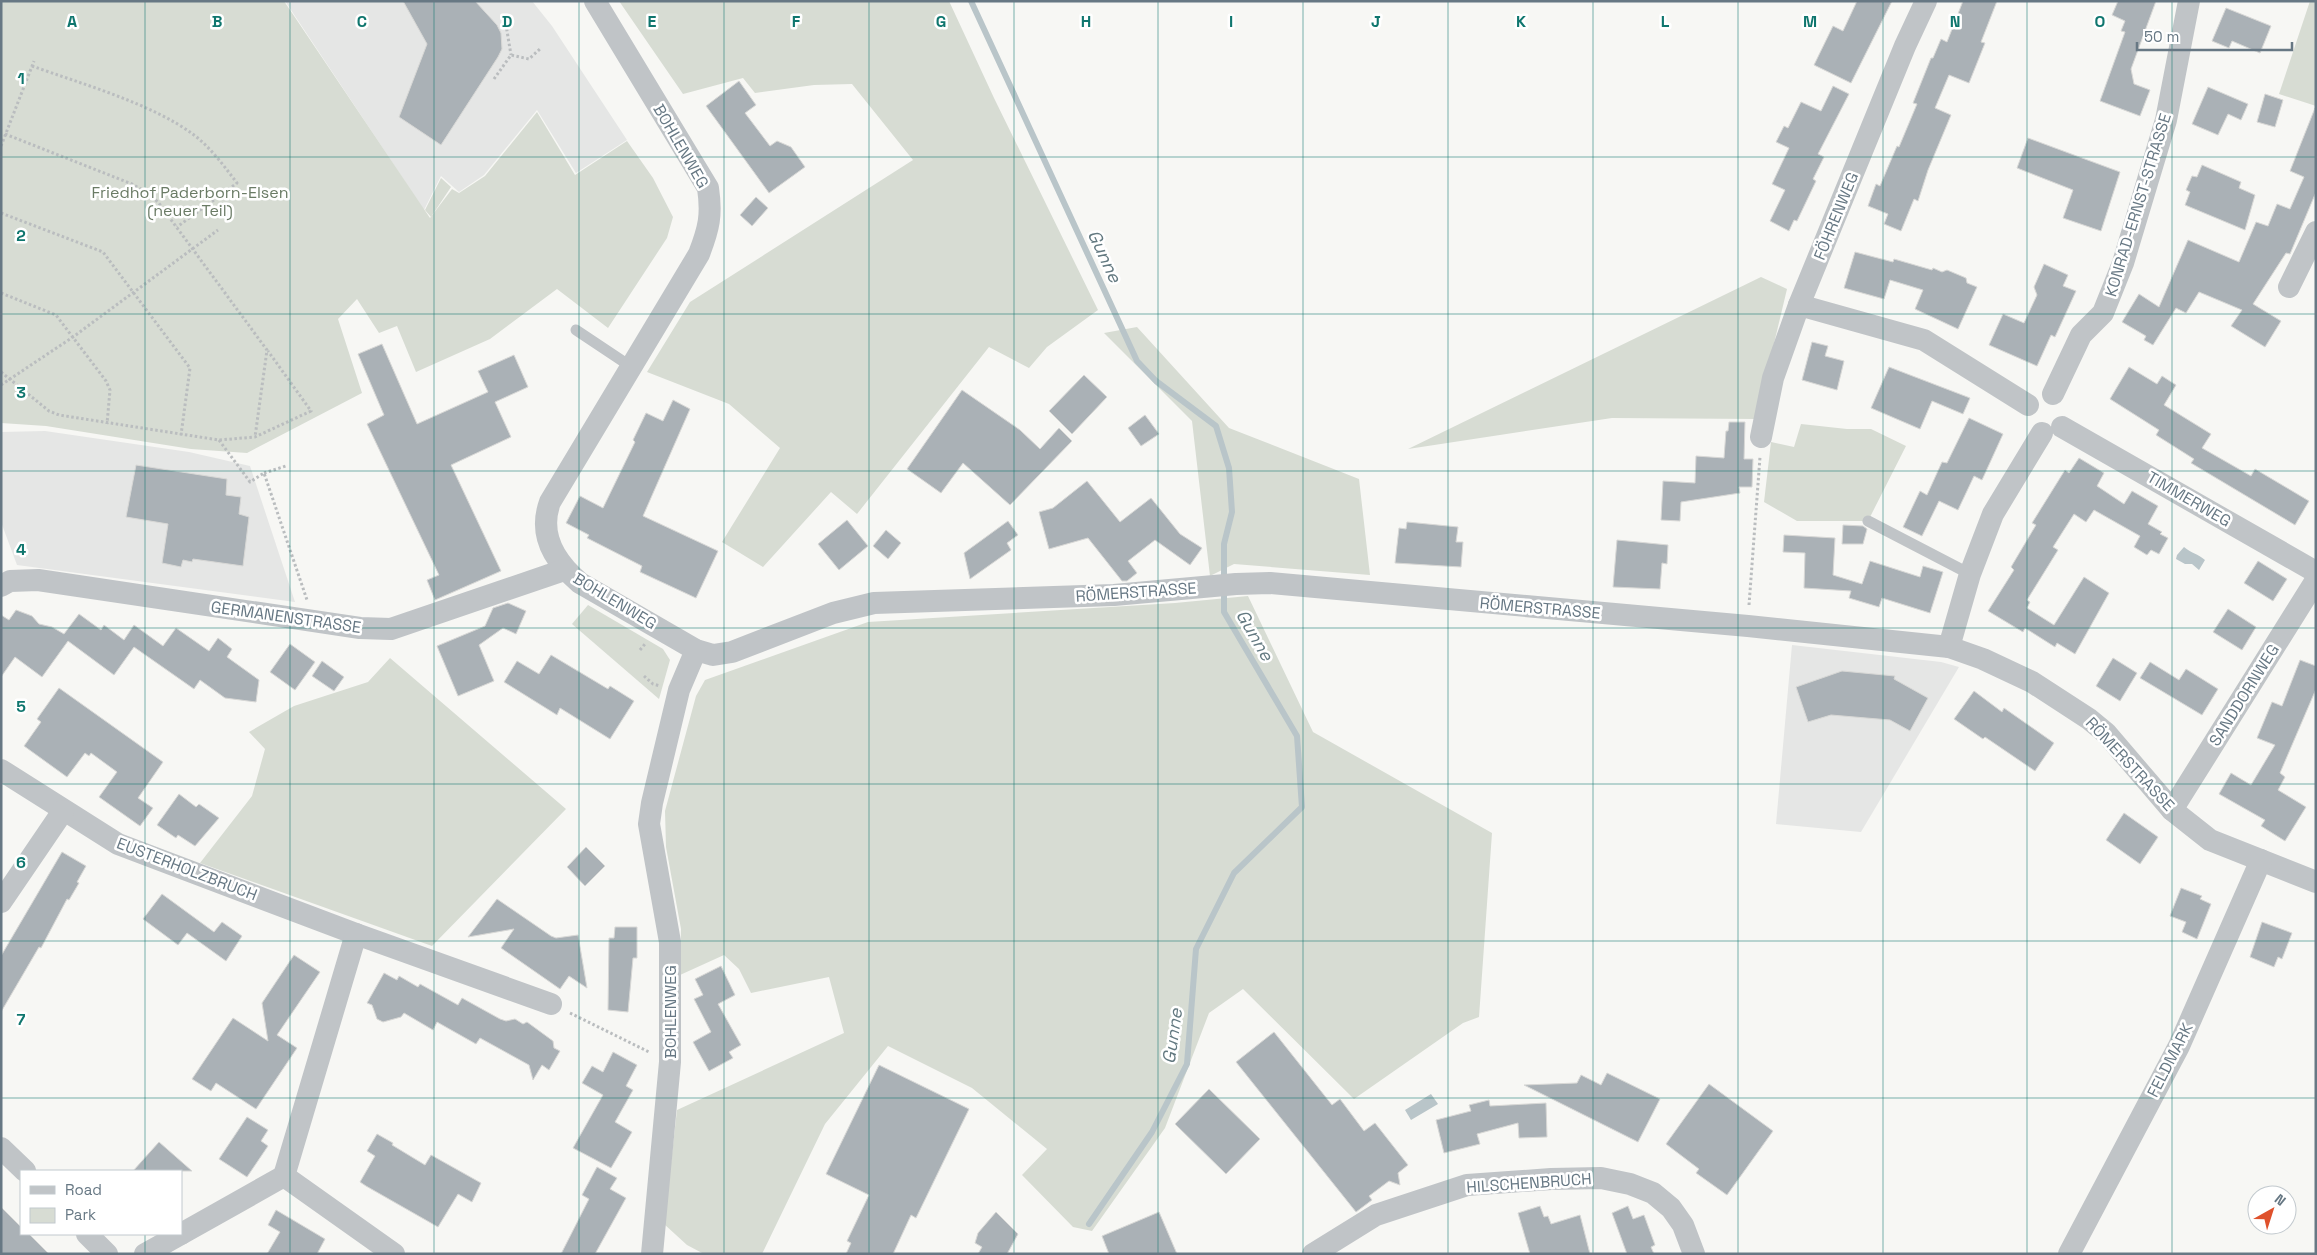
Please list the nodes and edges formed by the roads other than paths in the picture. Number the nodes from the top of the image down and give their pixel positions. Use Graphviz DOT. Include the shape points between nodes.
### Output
graph roads {
  1 [pos="595,1"];
  2 [pos="1926,1"];
  3 [pos="2189,1"];
  4 [pos="2316,232"];
  5 [pos="2289,287"];
  6 [pos="1799,305"];
  7 [pos="576,330"];
  8 [pos="630,366"];
  9 [pos="2052,394"];
  10 [pos="2028,405"];
  11 [pos="2052,430"];
  12 [pos="1761,437"];
  13 [pos="1868,521"];
  14 [pos="564,570"];
  15 [pos="2316,572"];
  16 [pos="1970,574"];
  17 [pos="2316,580"];
  18 [pos="1,586"];
  19 [pos="1949,647"];
  20 [pos="696,650"];
  21 [pos="1,770"];
  22 [pos="2172,810"];
  23 [pos="63,811"];
  24 [pos="2261,860"];
  25 [pos="2316,882"];
  26 [pos="1,902"];
  27 [pos="356,934"];
  28 [pos="551,1004"];
  29 [pos="1,1148"];
  30 [pos="24,1170"];
  31 [pos="284,1176"];
  32 [pos="182,1233"];
  33 [pos="88,1235"];
  34 [pos="179,1235"];
  35 [pos="2066,1251"];
  36 [pos="656,1253"];
  37 [pos="107,1254"];
  38 [pos="145,1254"];
  39 [pos="394,1254"];
  40 [pos="1312,1254"];
  41 [pos="1694,1254"];
  1 -- 8 [label="street, BOHLENWEG" via="708,188 711,208 709,227 699,254"];
  2 -- 6 [label="street, FÖHRENWEG"];
  3 -- 9 [label="street, KONRAD-ERNST-STRASSE" via="2166,120 2122,263 2103,313 2081,335"];
  4 -- 5 [label="street"];
  6 -- 10 [label="street" via="1924,340"];
  6 -- 12 [label="street, FÖHRENWEG" via="1773,378"];
  7 -- 8 [label="lane"];
  8 -- 14 [label="street, BOHLENWEG" via="550,502 548,539"];
  9 -- 10 [label="street" via="2035,396"];
  9 -- 11 [label="street" via="2066,408 2065,421"];
  10 -- 11 [label="street" via="2027,419 2035,430"];
  11 -- 15 [label="street, TIMMERWEG"];
  11 -- 16 [label="street" via="1993,514"];
  13 -- 16 [label="lane"];
  14 -- 18 [label="street, GERMANENSTRASSE" via="392,629 314,622 38,580 10,582"];
  14 -- 20 [label="street, BOHLENWEG" via="580,583"];
  16 -- 19 [label="street"];
  17 -- 22 [label="street, SANDDORNWEG"];
  19 -- 20 [label="street, RÖMERSTRASSE" via="1270,583 1114,595 874,603 833,614 732,652 713,655"];
  19 -- 22 [label="street, RÖMERSTRASSE" via="2032,682 2078,710 2106,733"];
  20 -- 36 [label="street, BOHLENWEG" via="680,690 652,802 650,824 670,942 670,1062"];
  21 -- 23 [label="street, EUSTERHOLZBRUCH"];
  22 -- 24 [label="street, RÖMERSTRASSE" via="2210,840"];
  23 -- 26 [label="street"];
  23 -- 27 [label="street, EUSTERHOLZBRUCH" via="118,844"];
  24 -- 25 [label="street, RÖMERSTRASSE"];
  24 -- 35 [label="street, FELDMARK" via="2179,1046"];
  27 -- 28 [label="street, EUSTERHOLZBRUCH"];
  27 -- 31 [label="street"];
  29 -- 30 [label="street"];
  31 -- 32 [label="street"];
  31 -- 39 [label="street"];
  33 -- 37 [label="street"];
  34 -- 38 [label="street"];
  40 -- 41 [label="street, HILSCHENBRUCH" via="1376,1215 1467,1186 1601,1178 1630,1184 1653,1194 1671,1208 1684,1225"];
}
